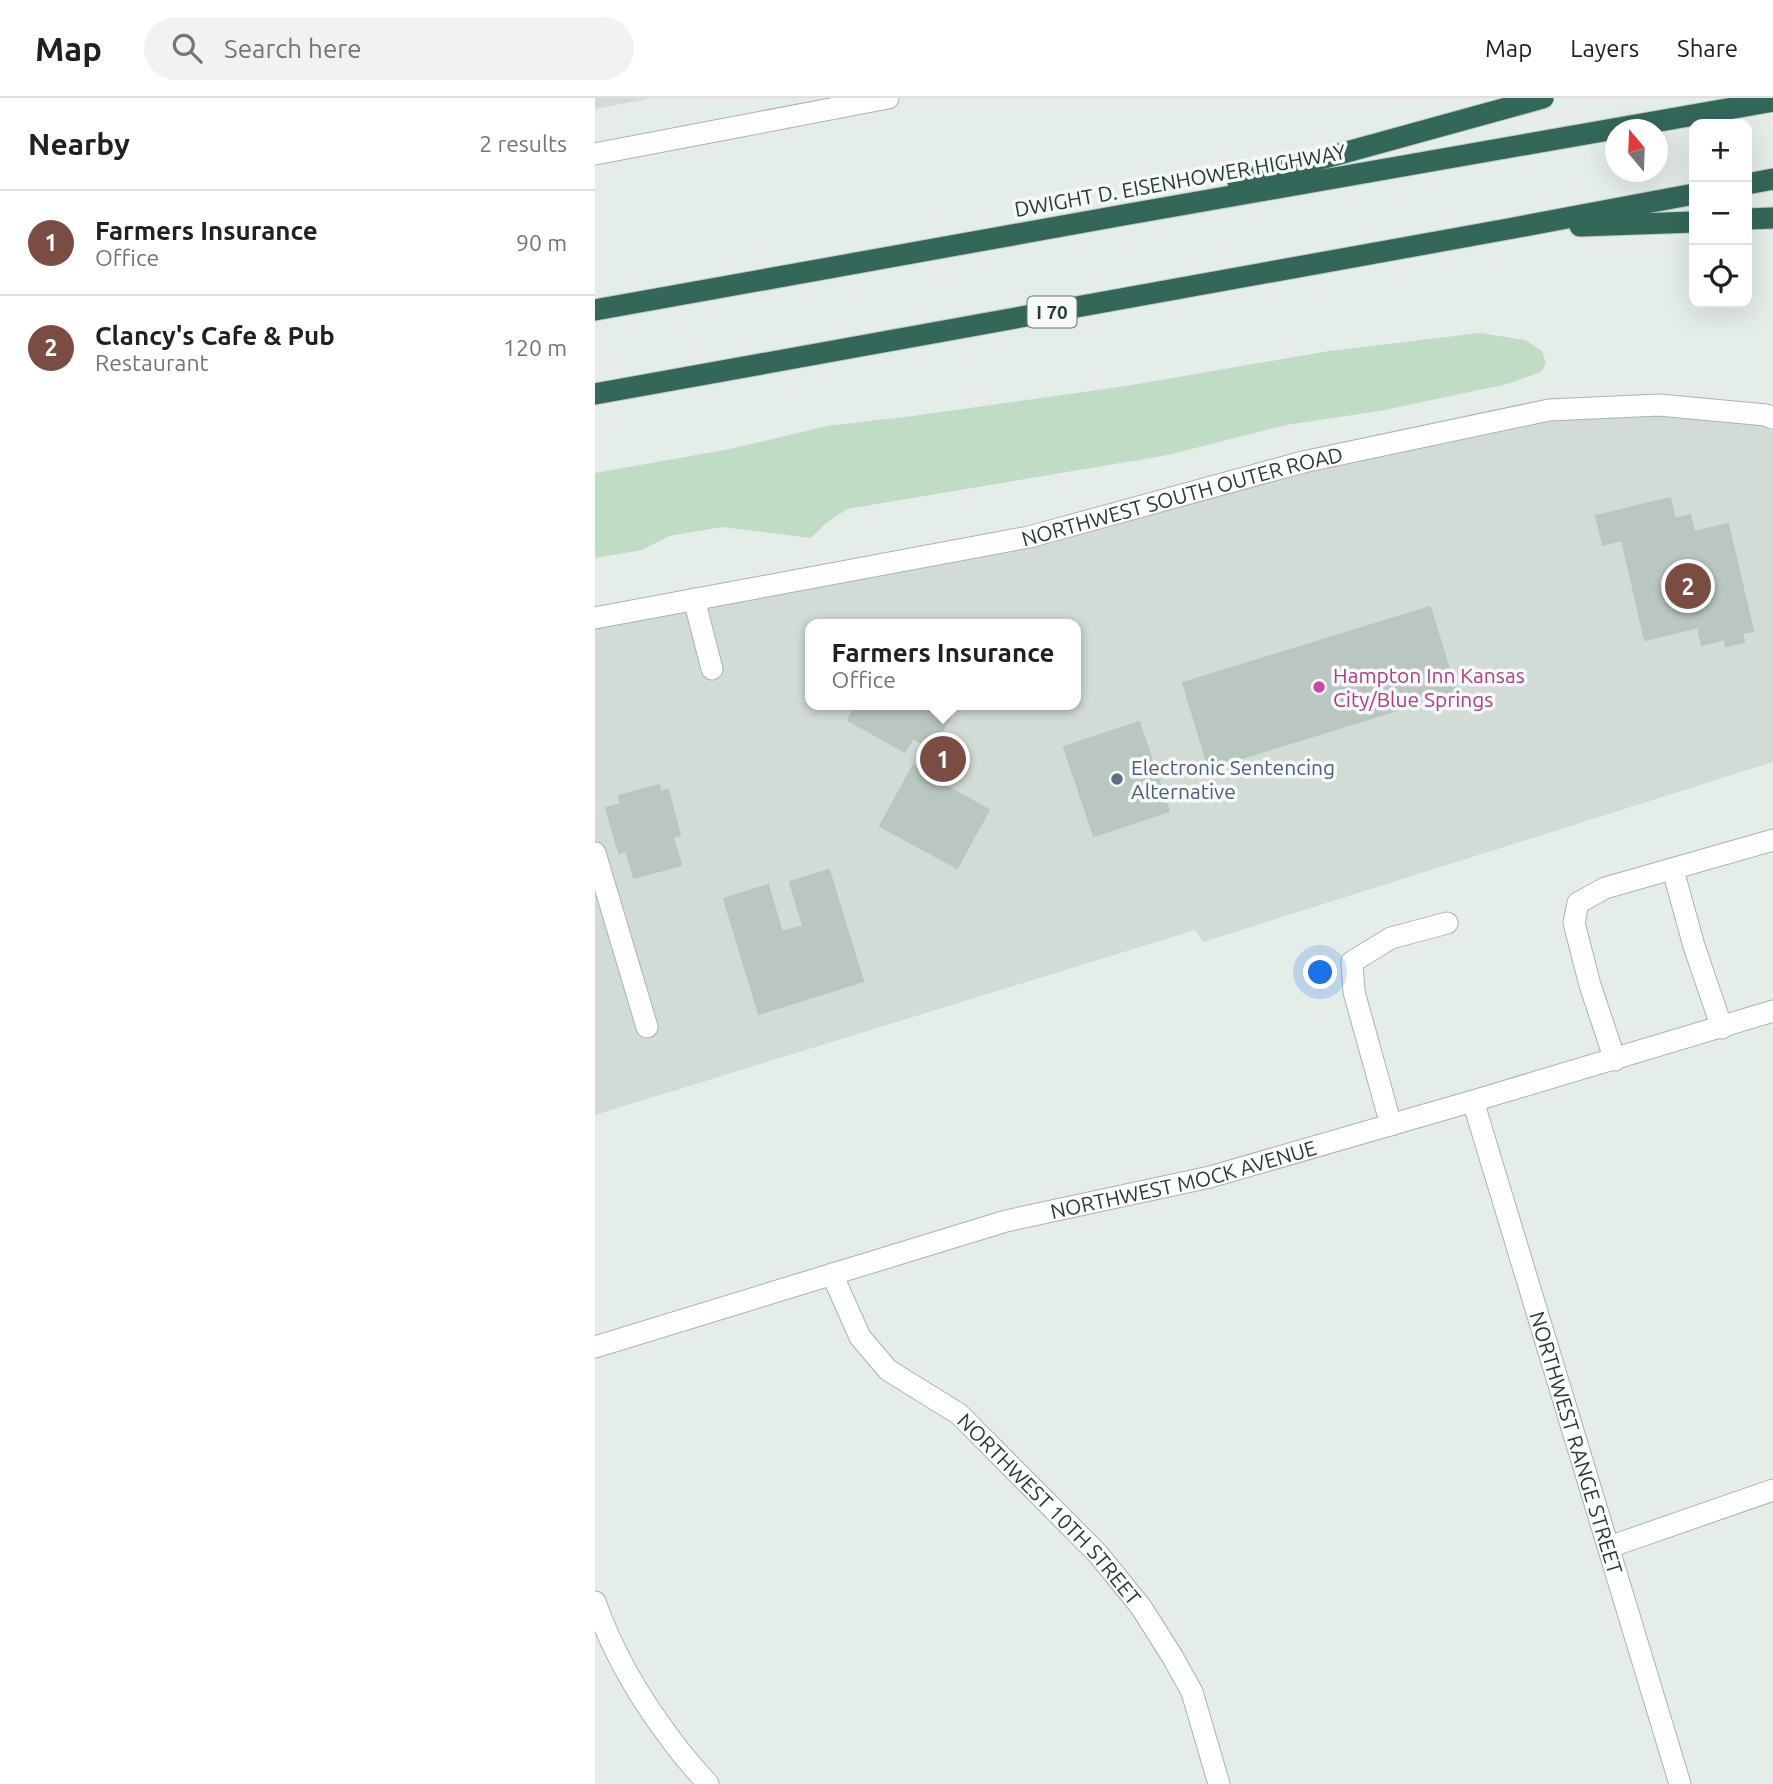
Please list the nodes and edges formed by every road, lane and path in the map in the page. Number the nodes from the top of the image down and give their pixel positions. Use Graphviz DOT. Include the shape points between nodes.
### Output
graph roads {
  1 [pos="888,98"];
  2 [pos="1543,98"];
  3 [pos="1773,101"];
  4 [pos="595,154"];
  5 [pos="1773,179"];
  6 [pos="1752,183"];
  7 [pos="1689,195"];
  8 [pos="1118,216"];
  9 [pos="1773,218"];
  10 [pos="1752,219"];
  11 [pos="1689,222"];
  12 [pos="1508,229"];
  13 [pos="595,310"];
  14 [pos="595,394"];
  15 [pos="1773,418"];
  16 [pos="694,599"];
  17 [pos="595,618"];
  18 [pos="712,669"];
  19 [pos="1773,840"];
  20 [pos="595,853"];
  21 [pos="1673,870"];
  22 [pos="1447,923"];
  23 [pos="1773,1011"];
  24 [pos="647,1027"];
  25 [pos="1722,1028"];
  26 [pos="1615,1059"];
  27 [pos="1473,1101"];
  28 [pos="1391,1125"];
  29 [pos="832,1274"];
  30 [pos="595,1347"];
  31 [pos="1773,1490"];
  32 [pos="1609,1546"];
  33 [pos="595,1602"];
  34 [pos="708,1784"];
  35 [pos="1219,1784"];
  36 [pos="1680,1784"];
  1 -- 4 [label="street"];
  2 -- 8 [label="highway"];
  3 -- 8 [label="highway, DWIGHT D. EISENHOWER HIGHWAY"];
  5 -- 6 [label="highway"];
  7 -- 12 [label="highway, I 70"];
  8 -- 13 [label="highway, DWIGHT D. EISENHOWER HIGHWAY"];
  9 -- 10 [label="highway"];
  11 -- 12 [label="highway"];
  12 -- 14 [label="highway, I 70"];
  15 -- 16 [label="street, NORTHWEST SOUTH OUTER ROAD" via="1659,405 1549,410 1303,461 1029,537"];
  16 -- 17 [label="street, NORTHWEST SOUTH OUTER ROAD"];
  16 -- 18 [label="street"];
  19 -- 21 [label="street"];
  20 -- 24 [label="street"];
  21 -- 25 [label="street"];
  21 -- 26 [label="street" via="1605,888 1578,903 1574,923"];
  22 -- 28 [label="street" via="1391,938 1352,962 1354,992"];
  23 -- 25 [label="street, NORTHWEST MOCK AVENUE"];
  25 -- 26 [label="street, NORTHWEST MOCK AVENUE"];
  26 -- 27 [label="street, NORTHWEST MOCK AVENUE"];
  27 -- 28 [label="street, NORTHWEST MOCK AVENUE"];
  27 -- 32 [label="street, NORTHWEST RANGE STREET"];
  28 -- 29 [label="street, NORTHWEST MOCK AVENUE" via="1210,1177 1006,1221"];
  29 -- 30 [label="street, NORTHWEST MOCK AVENUE"];
  29 -- 35 [label="street, NORTHWEST 10TH STREET" via="860,1337 888,1370 959,1414 1098,1554 1141,1607 1192,1692"];
  31 -- 32 [label="street"];
  32 -- 36 [label="street, NORTHWEST RANGE STREET"];
  33 -- 34 [label="street" via="625,1670 670,1739"];
}
